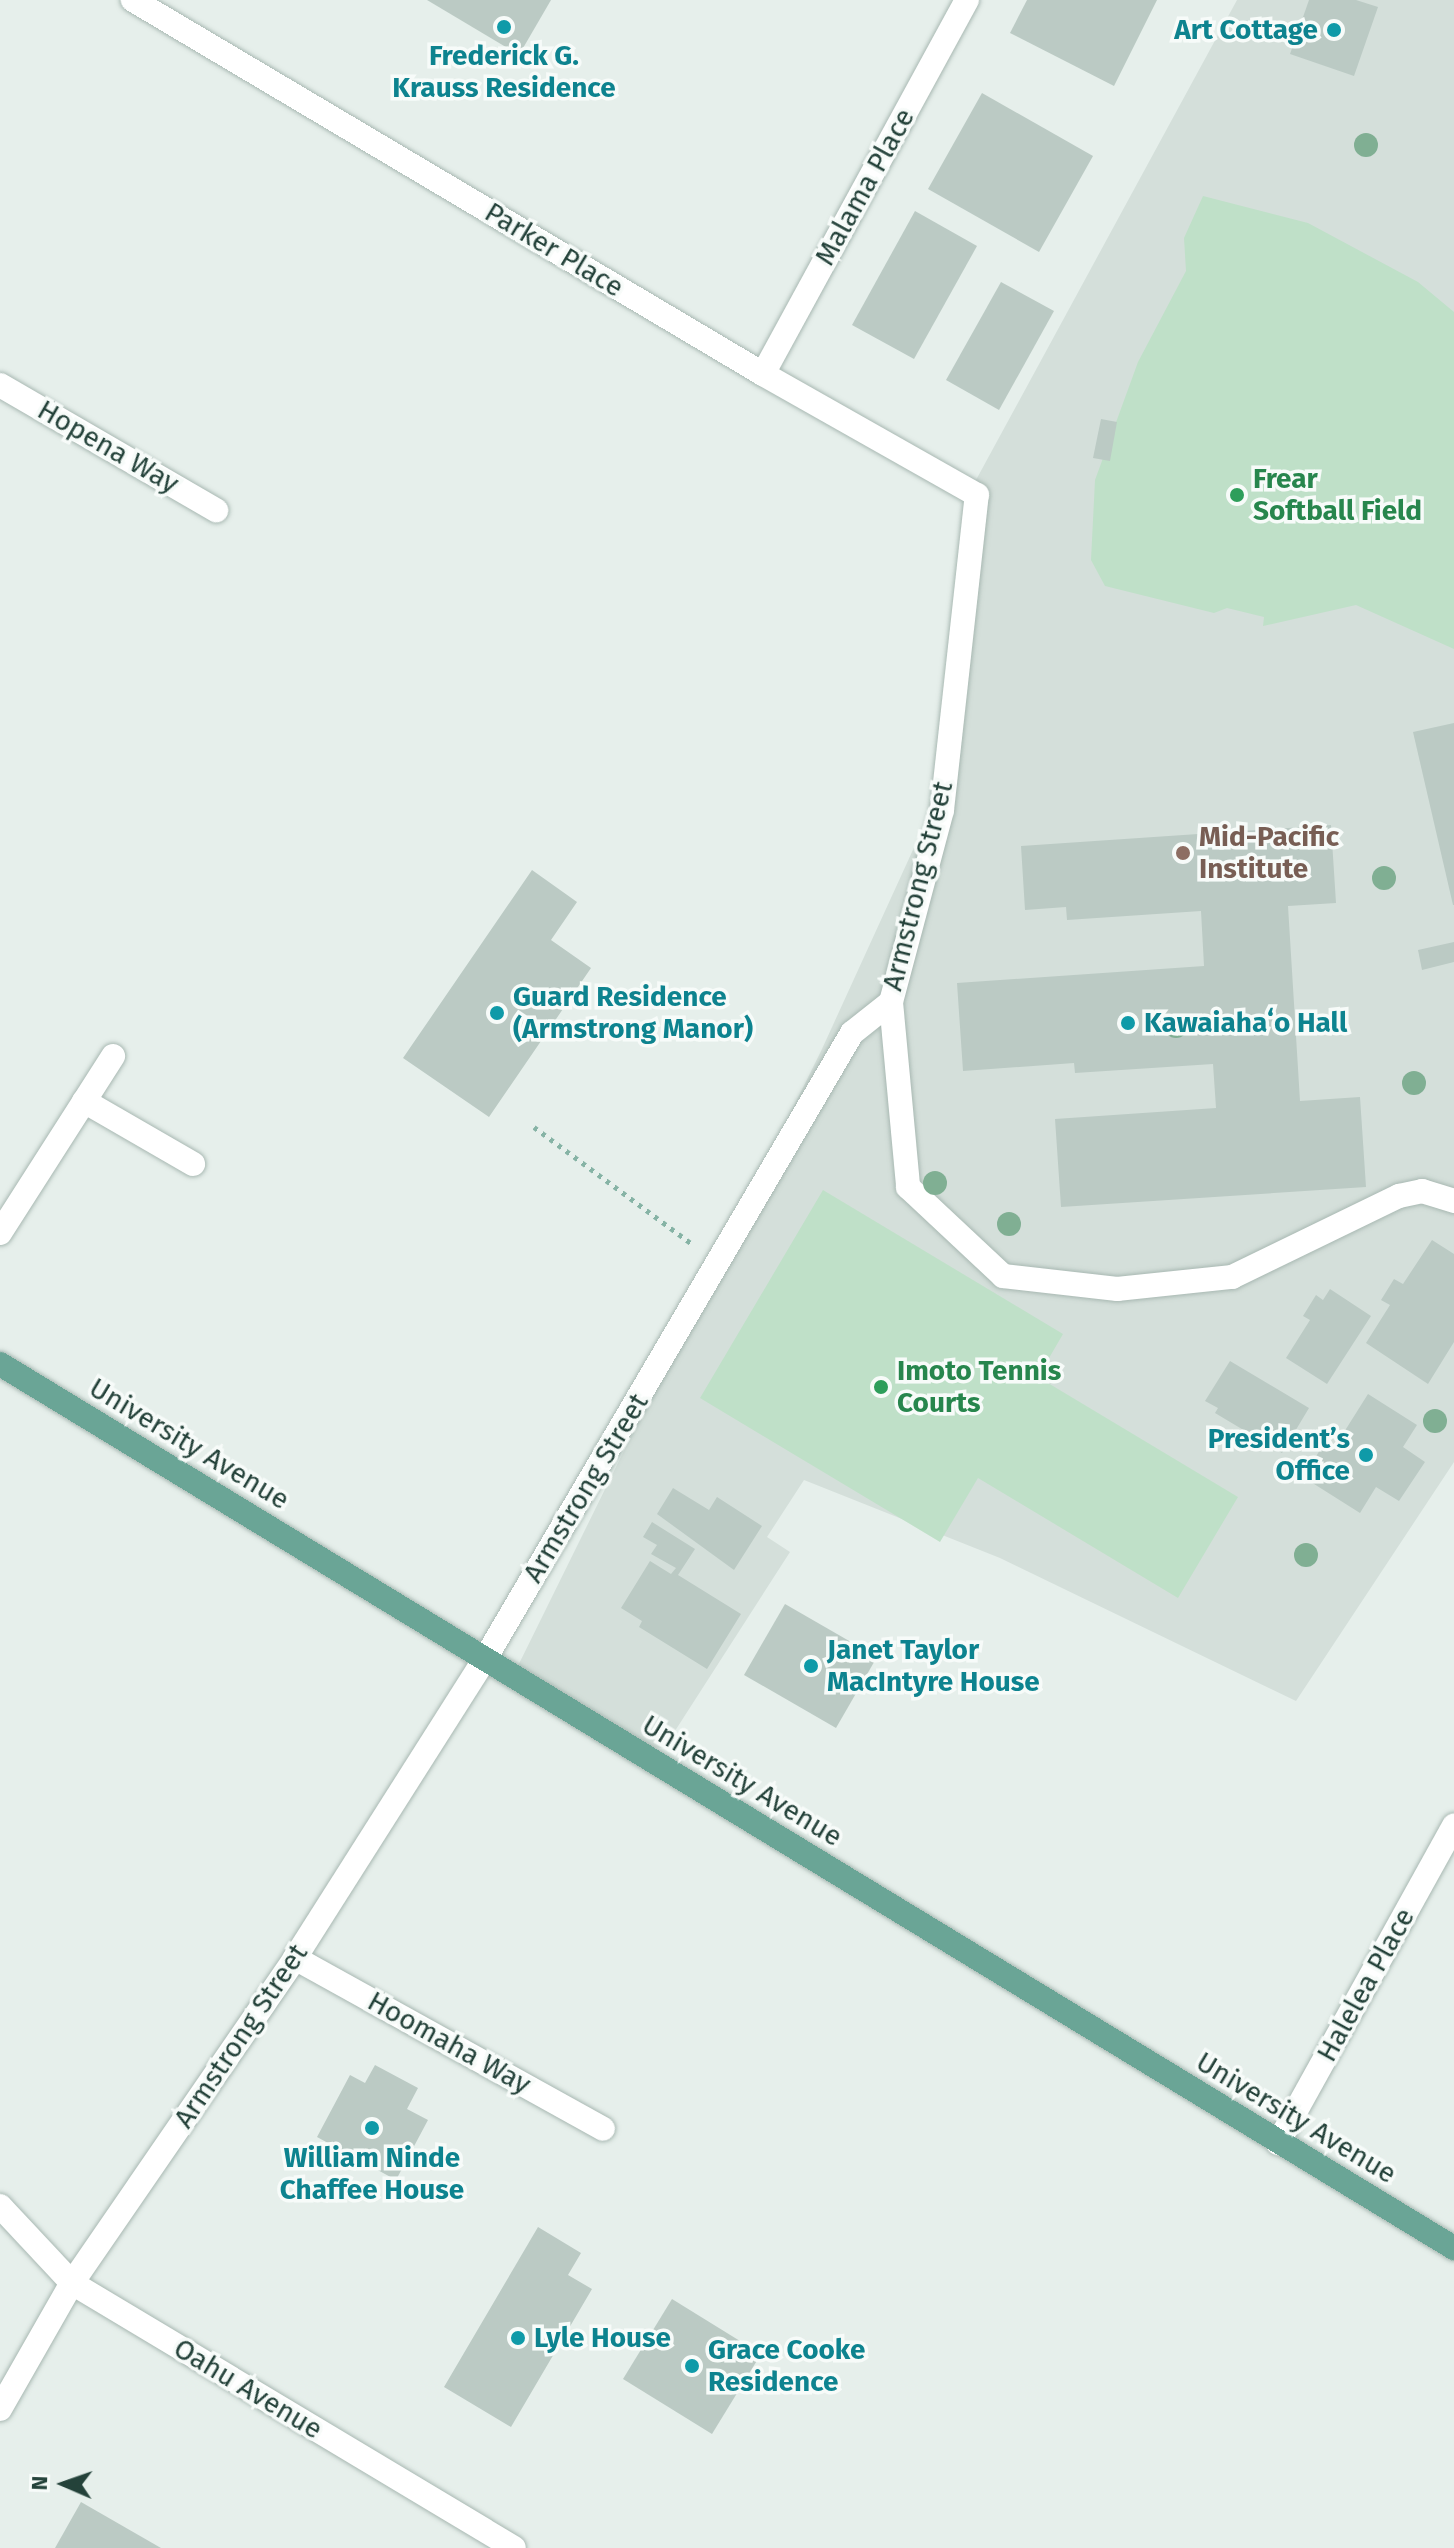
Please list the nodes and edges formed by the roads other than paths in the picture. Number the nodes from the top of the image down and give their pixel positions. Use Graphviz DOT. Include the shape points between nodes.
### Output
graph roads {
  1 [pos="133,0"];
  2 [pos="967,0"];
  3 [pos="763,374"];
  4 [pos="0,385"];
  5 [pos="977,495"];
  6 [pos="216,510"];
  7 [pos="891,1002"];
  8 [pos="113,1056"];
  9 [pos="84,1101"];
  10 [pos="193,1164"];
  11 [pos="1454,1201"];
  12 [pos="0,1233"];
  13 [pos="0,1364"];
  14 [pos="485,1659"];
  15 [pos="1454,1826"];
  16 [pos="295,1958"];
  17 [pos="603,2129"];
  18 [pos="1278,2143"];
  19 [pos="0,2206"];
  20 [pos="1454,2248"];
  21 [pos="72,2283"];
  22 [pos="0,2409"];
  23 [pos="514,2548"];
  1 -- 3 [label="street, Parker Place"];
  2 -- 3 [label="street, Malama Place"];
  3 -- 5 [label="street, Parker Place"];
  4 -- 6 [label="street, Hopena Way"];
  5 -- 7 [label="street, Armstrong Street" via="942,810"];
  7 -- 11 [label="street" via="908,1187 1003,1276 1117,1289 1232,1277 1399,1196 1422,1191"];
  7 -- 14 [label="street, Armstrong Street" via="852,1033"];
  8 -- 9 [label="street"];
  9 -- 10 [label="street"];
  9 -- 12 [label="street"];
  13 -- 14 [label="main road, University Avenue"];
  14 -- 16 [label="street, Armstrong Street"];
  14 -- 18 [label="main road, University Avenue"];
  15 -- 18 [label="street, Halelea Place"];
  16 -- 17 [label="street, Hoomaha Way"];
  16 -- 21 [label="street, Armstrong Street"];
  18 -- 20 [label="main road, University Avenue"];
  19 -- 21 [label="street, Oahu Avenue"];
  21 -- 22 [label="street, Armstrong Street"];
  21 -- 23 [label="street, Oahu Avenue"];
}
